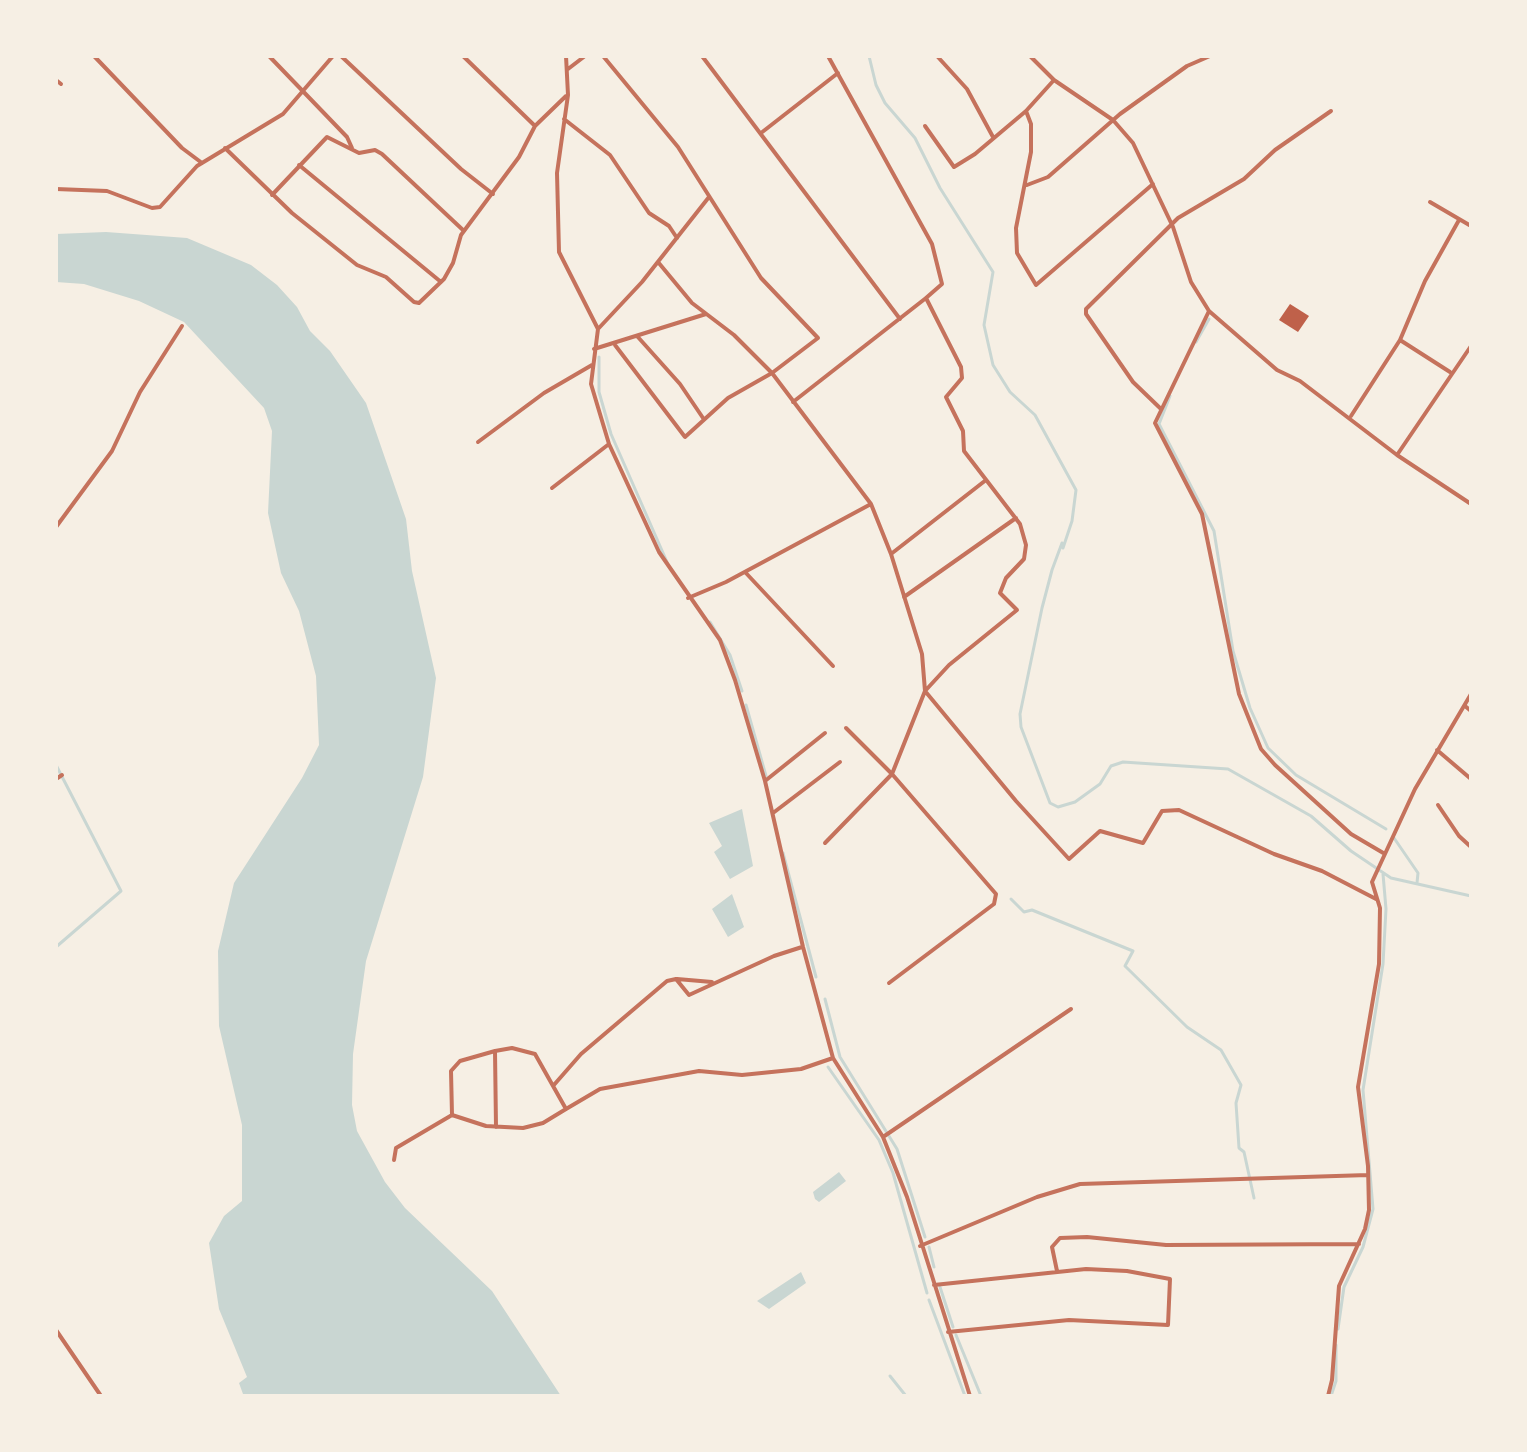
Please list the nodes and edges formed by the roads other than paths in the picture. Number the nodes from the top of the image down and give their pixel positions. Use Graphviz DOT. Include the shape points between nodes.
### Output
graph roads {
  1 [pos="94,56"];
  2 [pos="269,56"];
  3 [pos="333,56"];
  4 [pos="341,56"];
  5 [pos="463,56"];
  6 [pos="566,56"];
  7 [pos="585,56"];
  8 [pos="603,56"];
  9 [pos="828,56"];
  10 [pos="937,56"];
  11 [pos="1030,56"];
  12 [pos="1210,56"];
  13 [pos="704,57"];
  14 [pos="568,69"];
  15 [pos="838,73"];
  16 [pos="56,80"];
  17 [pos="1054,80"];
  18 [pos="61,84"];
  19 [pos="302,92"];
  20 [pos="568,95"];
  21 [pos="1026,111"];
  22 [pos="1331,111"];
  23 [pos="564,119"];
  24 [pos="1113,120"];
  25 [pos="535,126"];
  26 [pos="925,126"];
  27 [pos="761,133"];
  28 [pos="993,137"];
  29 [pos="225,148"];
  30 [pos="352,148"];
  31 [pos="202,163"];
  32 [pos="299,165"];
  33 [pos="1153,184"];
  34 [pos="1026,185"];
  35 [pos="56,189"];
  36 [pos="493,194"];
  37 [pos="272,195"];
  38 [pos="709,197"];
  39 [pos="1430,202"];
  40 [pos="1459,220"];
  41 [pos="1471,226"];
  42 [pos="1173,227"];
  43 [pos="464,231"];
  44 [pos="677,238"];
  45 [pos="658,262"];
  46 [pos="441,282"];
  47 [pos="926,298"];
  48 [pos="1209,311"];
  49 [pos="706,314"];
  50 [pos="900,319"];
  51 [pos="182,326"];
  52 [pos="598,329"];
  53 [pos="637,336"];
  54 [pos="1400,340"];
  55 [pos="615,345"];
  56 [pos="1471,346"];
  57 [pos="594,349"];
  58 [pos="592,365"];
  59 [pos="1450,372"];
  60 [pos="772,373"];
  61 [pos="793,402"];
  62 [pos="1161,409"];
  63 [pos="1351,416"];
  64 [pos="704,419"];
  65 [pos="478,442"];
  66 [pos="609,444"];
  67 [pos="1397,455"];
  68 [pos="986,480"];
  69 [pos="552,488"];
  70 [pos="871,504"];
  71 [pos="1471,504"];
  72 [pos="1016,518"];
  73 [pos="56,527"];
  74 [pos="891,554"];
  75 [pos="745,572"];
  76 [pos="904,597"];
  77 [pos="688,598"];
  78 [pos="833,666"];
  79 [pos="925,691"];
  80 [pos="1471,694"];
  81 [pos="1465,706"];
  82 [pos="1471,711"];
  83 [pos="846,728"];
  84 [pos="825,733"];
  85 [pos="1437,750"];
  86 [pos="840,762"];
  87 [pos="892,774"];
  88 [pos="62,775"];
  89 [pos="56,779"];
  90 [pos="1471,779"];
  91 [pos="765,781"];
  92 [pos="1438,805"];
  93 [pos="773,813"];
  94 [pos="825,843"];
  95 [pos="1471,847"];
  96 [pos="1385,854"];
  97 [pos="1376,899"];
  98 [pos="803,947"];
  99 [pos="676,979"];
  100 [pos="715,982"];
  101 [pos="889,983"];
  102 [pos="1071,1009"];
  103 [pos="495,1051"];
  104 [pos="833,1058"];
  105 [pos="553,1086"];
  106 [pos="566,1109"];
  107 [pos="452,1115"];
  108 [pos="496,1127"];
  109 [pos="886,1135"];
  110 [pos="394,1160"];
  111 [pos="1368,1175"];
  112 [pos="1359,1244"];
  113 [pos="920,1246"];
  114 [pos="1057,1271"];
  115 [pos="934,1285"];
  116 [pos="56,1330"];
  117 [pos="948,1332"];
  118 [pos="101,1396"];
  119 [pos="970,1396"];
  120 [pos="1328,1396"];
  1 -- 31 [label="street"];
  2 -- 19 [label="street"];
  3 -- 19 [label="street"];
  4 -- 36 [label="street"];
  5 -- 25 [label="street"];
  6 -- 14 [label="street"];
  7 -- 14 [label="street"];
  8 -- 38 [label="street" via="678,147"];
  9 -- 15 [label="street"];
  10 -- 28 [label="street" via="967,89"];
  11 -- 17 [label="street"];
  12 -- 24 [label="street" via="1187,66"];
  13 -- 27 [label="street"];
  14 -- 20 [label="street"];
  15 -- 27 [label="street"];
  15 -- 47 [label="street" via="932,244 942,284"];
  16 -- 18 [label="street"];
  17 -- 21 [label="street"];
  17 -- 24 [label="street"];
  19 -- 29 [label="street" via="283,114"];
  19 -- 30 [label="street"];
  20 -- 23 [label="street"];
  20 -- 25 [label="street"];
  21 -- 28 [label="street"];
  21 -- 34 [label="street" via="1031,152"];
  22 -- 42 [label="street" via="1244,179 1178,218"];
  23 -- 44 [label="street" via="610,155 649,213"];
  23 -- 52 [label="street" via="557,173 559,252"];
  24 -- 33 [label="street" via="1133,143"];
  24 -- 34 [label="street" via="1048,177"];
  25 -- 36 [label="street"];
  26 -- 28 [label="street" via="954,167"];
  27 -- 50 [label="street"];
  29 -- 31 [label="street"];
  29 -- 37 [label="street"];
  30 -- 32 [label="street" via="327,137"];
  30 -- 43 [label="street" via="382,154"];
  31 -- 35 [label="street" via="160,207 107,191"];
  32 -- 37 [label="street"];
  32 -- 46 [label="street"];
  33 -- 34 [label="street" via="1036,285 1015,242"];
  33 -- 42 [label="street"];
  36 -- 43 [label="street"];
  37 -- 46 [label="street" via="357,265 386,277 414,302 424,301"];
  38 -- 44 [label="street"];
  38 -- 60 [label="street" via="761,278 818,338"];
  39 -- 40 [label="street"];
  40 -- 41 [label="street"];
  40 -- 54 [label="street"];
  42 -- 48 [label="street" via="1191,282"];
  42 -- 62 [label="street" via="1086,309 1133,382"];
  43 -- 46 [label="street"];
  44 -- 45 [label="street"];
  45 -- 49 [label="street"];
  45 -- 52 [label="street"];
  47 -- 50 [label="street"];
  47 -- 68 [label="street" via="961,367 962,378 946,397 963,431 964,451"];
  48 -- 62 [label="street"];
  48 -- 63 [label="street" via="1277,370"];
  49 -- 53 [label="street"];
  49 -- 60 [label="street"];
  50 -- 61 [label="street"];
  51 -- 73 [label="street" via="140,392 112,451"];
  52 -- 57 [label="street"];
  53 -- 55 [label="street"];
  53 -- 64 [label="street"];
  54 -- 59 [label="street"];
  54 -- 63 [label="street"];
  55 -- 57 [label="street"];
  55 -- 64 [label="street" via="685,437"];
  56 -- 59 [label="street"];
  57 -- 58 [label="street"];
  58 -- 65 [label="street"];
  58 -- 66 [label="street" via="591,384"];
  59 -- 67 [label="street"];
  60 -- 61 [label="street"];
  60 -- 64 [label="street" via="739,390"];
  61 -- 70 [label="street"];
  62 -- 96 [label="street" via="1155,423 1202,514 1211,544 1239,694 1261,749 1351,834"];
  63 -- 67 [label="street"];
  66 -- 69 [label="street"];
  66 -- 77 [label="street" via="659,552"];
  67 -- 71 [label="street"];
  68 -- 72 [label="street"];
  68 -- 74 [label="street"];
  70 -- 74 [label="street"];
  70 -- 75 [label="street"];
  72 -- 76 [label="street"];
  72 -- 79 [label="street" via="1026,545 1024,559 1000,593 1017,610"];
  74 -- 76 [label="street"];
  75 -- 77 [label="street"];
  75 -- 78 [label="street"];
  76 -- 79 [label="street" via="922,654"];
  77 -- 91 [label="street" via="720,640"];
  79 -- 87 [label="street"];
  79 -- 97 [label="street" via="1069,859 1100,831 1143,843 1162,811 1179,810"];
  80 -- 81 [label="street"];
  81 -- 82 [label="street"];
  81 -- 85 [label="street"];
  83 -- 87 [label="street"];
  84 -- 91 [label="street"];
  85 -- 90 [label="street"];
  85 -- 96 [label="street"];
  86 -- 93 [label="street"];
  87 -- 94 [label="street"];
  87 -- 101 [label="street" via="992,888 996,900"];
  88 -- 89 [label="street"];
  91 -- 93 [label="street"];
  92 -- 95 [label="street"];
  93 -- 98 [label="street"];
  96 -- 97 [label="street" via="1373,878"];
  97 -- 111 [label="street" via="1379,964 1358,1087"];
  98 -- 100 [label="street"];
  98 -- 104 [label="street"];
  99 -- 100 [label="street"];
  99 -- 100 [label="street" via="689,995"];
  99 -- 105 [label="street" via="667,981 581,1054"];
  102 -- 109 [label="street"];
  103 -- 105 [label="street" via="531,1051"];
  103 -- 107 [label="street" via="460,1061 451,1071"];
  103 -- 108 [label="street"];
  104 -- 106 [label="street" via="801,1069 742,1075 699,1071 600,1089"];
  104 -- 109 [label="street"];
  105 -- 106 [label="street"];
  106 -- 108 [label="street" via="543,1123"];
  107 -- 108 [label="street"];
  107 -- 110 [label="street" via="396,1148"];
  109 -- 113 [label="street"];
  111 -- 112 [label="street" via="1369,1210"];
  111 -- 113 [label="street" via="1080,1184"];
  112 -- 114 [label="street" via="1166,1245 1060,1238 1052,1247"];
  112 -- 120 [label="street" via="1339,1286"];
  113 -- 115 [label="street"];
  114 -- 115 [label="street"];
  114 -- 117 [label="street" via="1127,1271 1170,1279 1168,1325 1069,1320"];
  115 -- 117 [label="street"];
  116 -- 118 [label="street"];
  117 -- 119 [label="street"];
}
